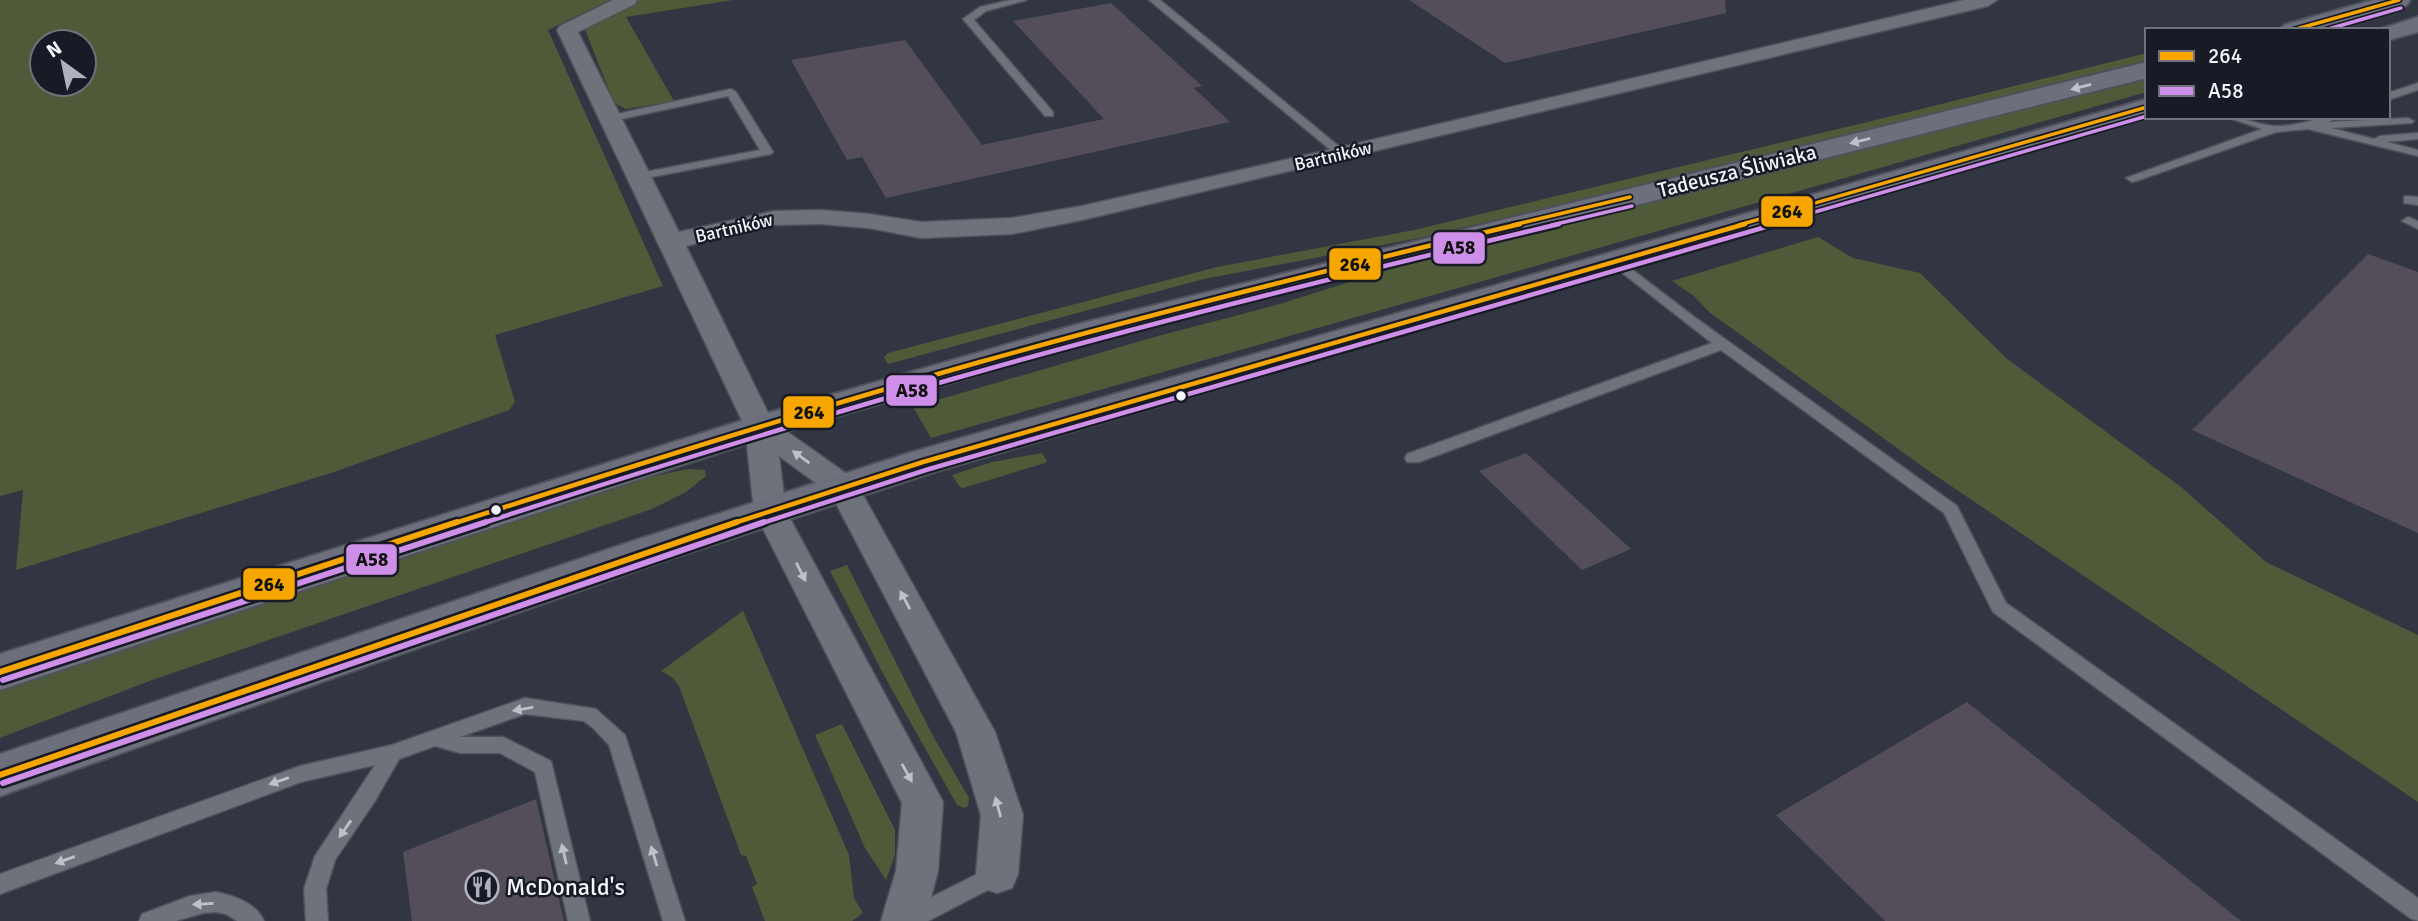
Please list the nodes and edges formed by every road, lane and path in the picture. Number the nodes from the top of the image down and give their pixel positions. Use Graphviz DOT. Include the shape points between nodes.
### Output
graph roads {
  1 [pos="628,0"];
  2 [pos="1022,0"];
  3 [pos="1154,0"];
  4 [pos="1988,0"];
  5 [pos="2399,0"];
  6 [pos="2418,24"];
  7 [pos="2299,28"];
  8 [pos="2390,32"];
  9 [pos="2145,69"];
  10 [pos="2418,86"];
  11 [pos="2390,96"];
  12 [pos="2145,108"];
  13 [pos="1049,114"];
  14 [pos="2390,115"];
  15 [pos="612,118"];
  16 [pos="2238,119"];
  17 [pos="2326,119"];
  18 [pos="2413,123"];
  19 [pos="2308,126"];
  20 [pos="2274,129"];
  21 [pos="2418,136"];
  22 [pos="2364,140"];
  23 [pos="2418,151"];
  24 [pos="1342,154"];
  25 [pos="640,177"];
  26 [pos="2132,178"];
  27 [pos="670,242"];
  28 [pos="1616,261"];
  29 [pos="1723,344"];
  30 [pos="760,427"];
  31 [pos="1413,458"];
  32 [pos="843,487"];
  33 [pos="771,510"];
  34 [pos="0,672"];
  35 [pos="436,738"];
  36 [pos="392,753"];
  37 [pos="0,775"];
  38 [pos="998,874"];
  39 [pos="0,884"];
  40 [pos="2418,911"];
  41 [pos="149,921"];
  42 [pos="253,921"];
  43 [pos="317,921"];
  44 [pos="579,921"];
  45 [pos="674,921"];
  46 [pos="904,921"];
  1 -- 15 [label="street, Bartników" via="567,30"];
  2 -- 13 [label="lane" via="983,9 968,19"];
  3 -- 24 [label="lane"];
  4 -- 24 [label="street, Bartników"];
  5 -- 7 [label="main road"];
  6 -- 8 [label="main road"];
  9 -- 30 [label="main road, Tadeusza Śliwiaka, one-way" via="1227,295"];
  10 -- 11 [label="lane"];
  12 -- 28 [label="main road"];
  14 -- 18 [label="lane"];
  15 -- 25 [label="street, Bartników"];
  15 -- 25 [label="lane" via="731,92 767,152"];
  16 -- 20 [label="lane"];
  17 -- 19 [label="lane"];
  18 -- 19 [label="lane"];
  19 -- 20 [label="lane"];
  19 -- 22 [label="lane"];
  20 -- 26 [label="lane"];
  21 -- 22 [label="lane"];
  22 -- 23 [label="lane"];
  24 -- 27 [label="street, Bartników" via="1012,226 921,230 821,217 774,218"];
  25 -- 27 [label="street, Bartników"];
  27 -- 30 [label="street, Bartników"];
  28 -- 29 [label="lane"];
  28 -- 32 [label="main road"];
  29 -- 31 [label="lane"];
  29 -- 40 [label="lane" via="1951,510 1999,607"];
  32 -- 30 [label="street, one-way"];
  30 -- 33 [label="street"];
  30 -- 34 [label="main road, Tadeusza Śliwiaka"];
  32 -- 33 [label="main road"];
  38 -- 32 [label="street, one-way" via="1002,815 975,732"];
  33 -- 37 [label="main road"];
  33 -- 46 [label="street, one-way" via="923,802 917,871"];
  35 -- 36 [label="lane"];
  44 -- 35 [label="lane, one-way" via="544,767 503,745 460,745"];
  45 -- 35 [label="lane, one-way" via="618,741 600,722 589,714 525,706"];
  36 -- 39 [label="lane, one-way" via="300,774"];
  36 -- 43 [label="lane, one-way" via="326,856 315,889"];
  38 -- 46 [label="lane"];
  42 -- 41 [label="lane, one-way" via="231,903 194,903"];
}
